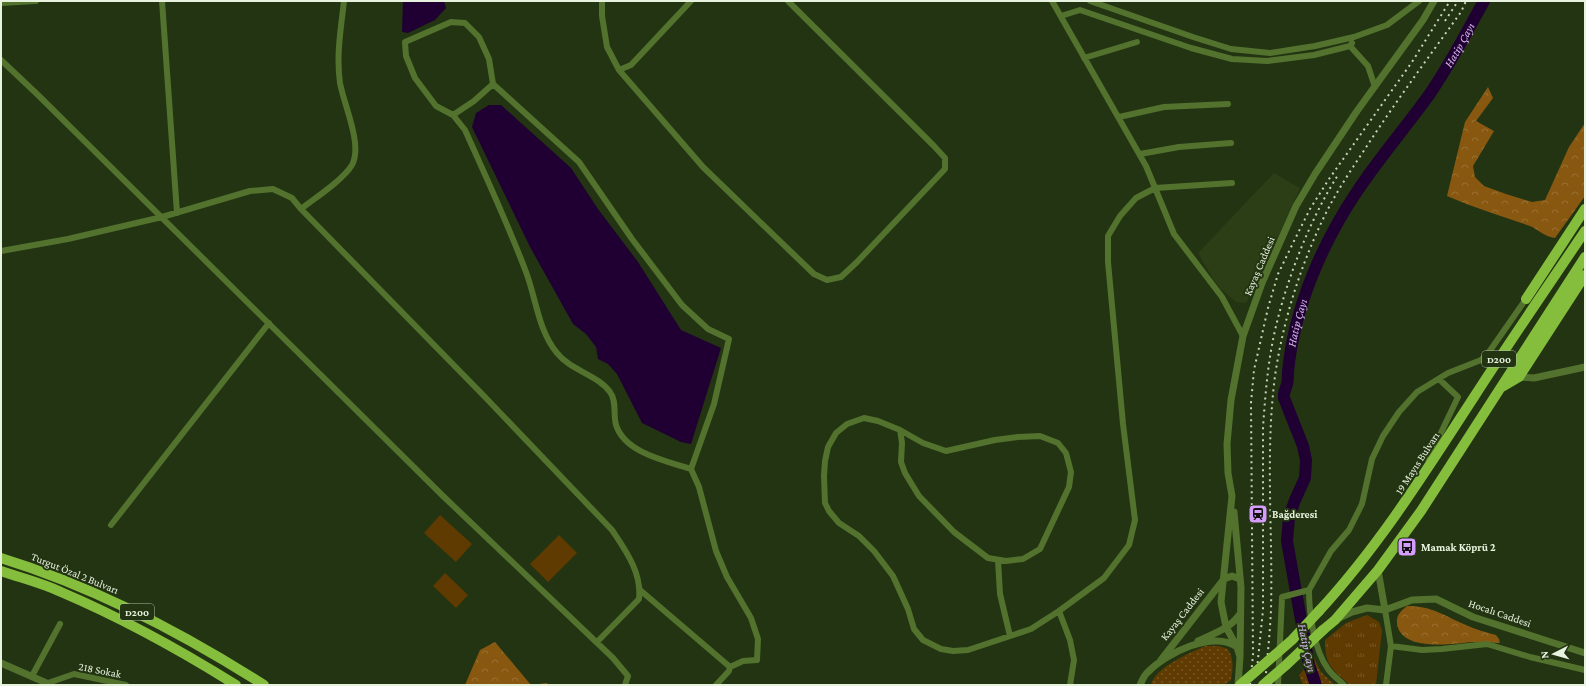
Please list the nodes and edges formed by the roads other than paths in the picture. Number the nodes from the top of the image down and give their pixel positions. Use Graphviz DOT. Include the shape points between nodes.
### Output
graph roads {
  1 [pos="36,1"];
  2 [pos="162,1"];
  3 [pos="344,1"];
  4 [pos="602,1"];
  5 [pos="691,1"];
  6 [pos="788,1"];
  7 [pos="1090,1"];
  8 [pos="1419,1"];
  9 [pos="1434,1"];
  10 [pos="1055,2"];
  11 [pos="1,3"];
  12 [pos="1061,16"];
  13 [pos="1354,37"];
  14 [pos="1137,42"];
  15 [pos="1350,46"];
  16 [pos="1084,58"];
  17 [pos="1,60"];
  18 [pos="619,70"];
  19 [pos="493,84"];
  20 [pos="1375,87"];
  21 [pos="1228,104"];
  22 [pos="452,115"];
  23 [pos="1118,117"];
  24 [pos="1231,143"];
  25 [pos="1140,154"];
  26 [pos="1232,183"];
  27 [pos="1155,188"];
  28 [pos="301,209"];
  29 [pos="1585,209"];
  30 [pos="176,213"];
  31 [pos="162,217"];
  32 [pos="1585,231"];
  33 [pos="1,251"];
  34 [pos="1585,257"];
  35 [pos="1585,275"];
  36 [pos="1526,299"];
  37 [pos="268,323"];
  38 [pos="1243,336"];
  39 [pos="1585,367"];
  40 [pos="1519,377"];
  41 [pos="1439,379"];
  42 [pos="1499,389"];
  43 [pos="900,430"];
  44 [pos="691,469"];
  45 [pos="1415,488"];
  46 [pos="1232,496"];
  47 [pos="111,525"];
  48 [pos="1,558"];
  49 [pos="998,560"];
  50 [pos="1378,570"];
  51 [pos="1,571"];
  52 [pos="1224,579"];
  53 [pos="1240,579"];
  54 [pos="640,590"];
  55 [pos="1309,590"];
  56 [pos="1059,610"];
  57 [pos="1385,610"];
  58 [pos="1241,613"];
  59 [pos="1335,620"];
  60 [pos="60,624"];
  61 [pos="1226,627"];
  62 [pos="1010,636"];
  63 [pos="597,642"];
  64 [pos="1391,646"];
  65 [pos="1237,647"];
  66 [pos="1183,648"];
  67 [pos="1585,653"];
  68 [pos="1240,657"];
  69 [pos="1,663"];
  70 [pos="1158,663"];
  71 [pos="730,667"];
  72 [pos="1585,670"];
  73 [pos="32,676"];
  74 [pos="49,684"];
  75 [pos="126,685"];
  76 [pos="236,685"];
  77 [pos="264,685"];
  78 [pos="625,685"];
  79 [pos="716,685"];
  80 [pos="1070,685"];
  81 [pos="1140,685"];
  82 [pos="1239,685"];
  83 [pos="1263,685"];
  84 [pos="1278,685"];
  85 [pos="1344,685"];
  86 [pos="1386,685"];
  1 -- 11 [label="street"];
  2 -- 30 [label="street"];
  3 -- 28 [label="street" via="338,50 340,75 356,152 352,165 344,175"];
  4 -- 18 [label="street" via="607,47"];
  5 -- 18 [label="street" via="631,65"];
  6 -- 18 [label="street" via="945,158 945,169 841,277 826,280 814,274 703,167"];
  7 -- 13 [label="street" via="1231,49 1270,53"];
  8 -- 13 [label="street" via="1387,25"];
  9 -- 20 [label="street, Kayaş Caddesi"];
  10 -- 12 [label="street"];
  12 -- 15 [label="street" via="1080,10 1191,48 1232,59 1267,62 1314,55"];
  12 -- 16 [label="street"];
  13 -- 15 [label="street"];
  14 -- 16 [label="street"];
  15 -- 20 [label="street" via="1368,66"];
  16 -- 23 [label="street"];
  17 -- 31 [label="street"];
  19 -- 22 [label="street" via="474,101"];
  19 -- 22 [label="street" via="489,59 479,37 465,23 451,22 405,42 406,56 415,78 436,106"];
  19 -- 44 [label="street" via="579,162 682,305 708,329 730,339 714,404"];
  20 -- 38 [label="street, Kayaş Caddesi" via="1296,206 1262,283"];
  21 -- 23 [label="street" via="1164,107"];
  22 -- 44 [label="street" via="465,130 501,211 527,273 548,340 554,350 611,393 615,424 622,438 635,448 663,461"];
  23 -- 25 [label="street"];
  24 -- 25 [label="street" via="1179,147"];
  25 -- 27 [label="street"];
  26 -- 27 [label="street"];
  27 -- 38 [label="street" via="1174,234 1222,297"];
  27 -- 56 [label="street" via="1136,198 1120,216 1108,236 1122,424 1135,520 1129,545 1104,578"];
  28 -- 30 [label="street" via="292,198 273,190 250,191"];
  28 -- 54 [label="street" via="612,530 629,555"];
  29 -- 36 [label="highway"];
  30 -- 31 [label="street"];
  31 -- 33 [label="street" via="68,239"];
  31 -- 37 [label="street"];
  32 -- 45 [label="highway, 19 Mayıs Bulvarı / D200"];
  34 -- 42 [label="highway, D200"];
  35 -- 40 [label="highway"];
  36 -- 41 [label="street" via="1481,360"];
  37 -- 47 [label="street"];
  37 -- 63 [label="street" via="443,496"];
  38 -- 46 [label="street, Kayaş Caddesi" via="1231,400 1227,444"];
  39 -- 40 [label="street" via="1534,378"];
  40 -- 42 [label="highway"];
  41 -- 45 [label="street" via="1458,397"];
  41 -- 55 [label="street" via="1417,392 1399,412 1383,436 1372,459 1362,504 1349,530 1331,551"];
  42 -- 50 [label="highway, D200" via="1421,512"];
  43 -- 49 [label="street" via="901,462 919,496 954,532 988,558"];
  43 -- 49 [label="street" via="923,443 946,451 996,440 1040,436 1058,443 1066,453 1071,472 1070,487 1040,549 1022,559"];
  43 -- 62 [label="street" via="864,418 847,424 836,433 828,447 824,468 825,503 829,511 839,523 874,551 893,576 908,608 914,629 923,640 953,652 968,650"];
  44 -- 71 [label="street" via="699,487 716,551 726,577 751,618 758,639 756,660 743,661"];
  45 -- 82 [label="highway, 19 Mayıs Bulvarı / D200, bridge" via="1346,582 1292,640"];
  46 -- 52 [label="street, Kayaş Caddesi"];
  46 -- 53 [label="street"];
  48 -- 77 [label="highway, Turgut Özal 2 Bulvarı / D200" via="82,586 125,606 171,629"];
  49 -- 62 [label="street" via="1000,594"];
  50 -- 57 [label="street"];
  50 -- 59 [label="highway, D200"];
  51 -- 76 [label="highway, Turgut Özal 2 Bulvarı / D200" via="60,591 131,625"];
  52 -- 53 [label="street" via="1232,576"];
  52 -- 61 [label="street, Kayaş Caddesi" via="1221,602"];
  52 -- 70 [label="street, Kayaş Caddesi"];
  53 -- 58 [label="street"];
  54 -- 63 [label="street" via="639,599"];
  54 -- 71 [label="street"];
  55 -- 84 [label="street" via="1282,597"];
  55 -- 85 [label="street" via="1309,606 1318,650 1328,670"];
  56 -- 62 [label="street" via="1031,629"];
  56 -- 80 [label="street" via="1074,660"];
  57 -- 59 [label="street" via="1367,608"];
  57 -- 64 [label="street"];
  57 -- 67 [label="street, Hocalı Caddesi" via="1412,600 1436,599 1473,617"];
  58 -- 61 [label="street" via="1236,621"];
  58 -- 68 [label="street"];
  59 -- 83 [label="highway, D200, bridge"];
  60 -- 73 [label="street"];
  61 -- 65 [label="street, Kayaş Caddesi"];
  61 -- 66 [label="street"];
  63 -- 78 [label="street" via="628,676"];
  64 -- 72 [label="street" via="1442,650 1487,644"];
  64 -- 86 [label="street"];
  65 -- 66 [label="street, Kayaş Caddesi" via="1225,641 1211,641"];
  65 -- 68 [label="street, Kayaş Caddesi"];
  66 -- 70 [label="street, Kayaş Caddesi"];
  68 -- 82 [label="street, Kayaş Caddesi"];
  69 -- 73 [label="street"];
  70 -- 81 [label="street, Kayaş Caddesi" via="1147,672"];
  71 -- 79 [label="street"];
  73 -- 74 [label="street"];
  74 -- 75 [label="street, 218 Sokak" via="74,674"];
}
